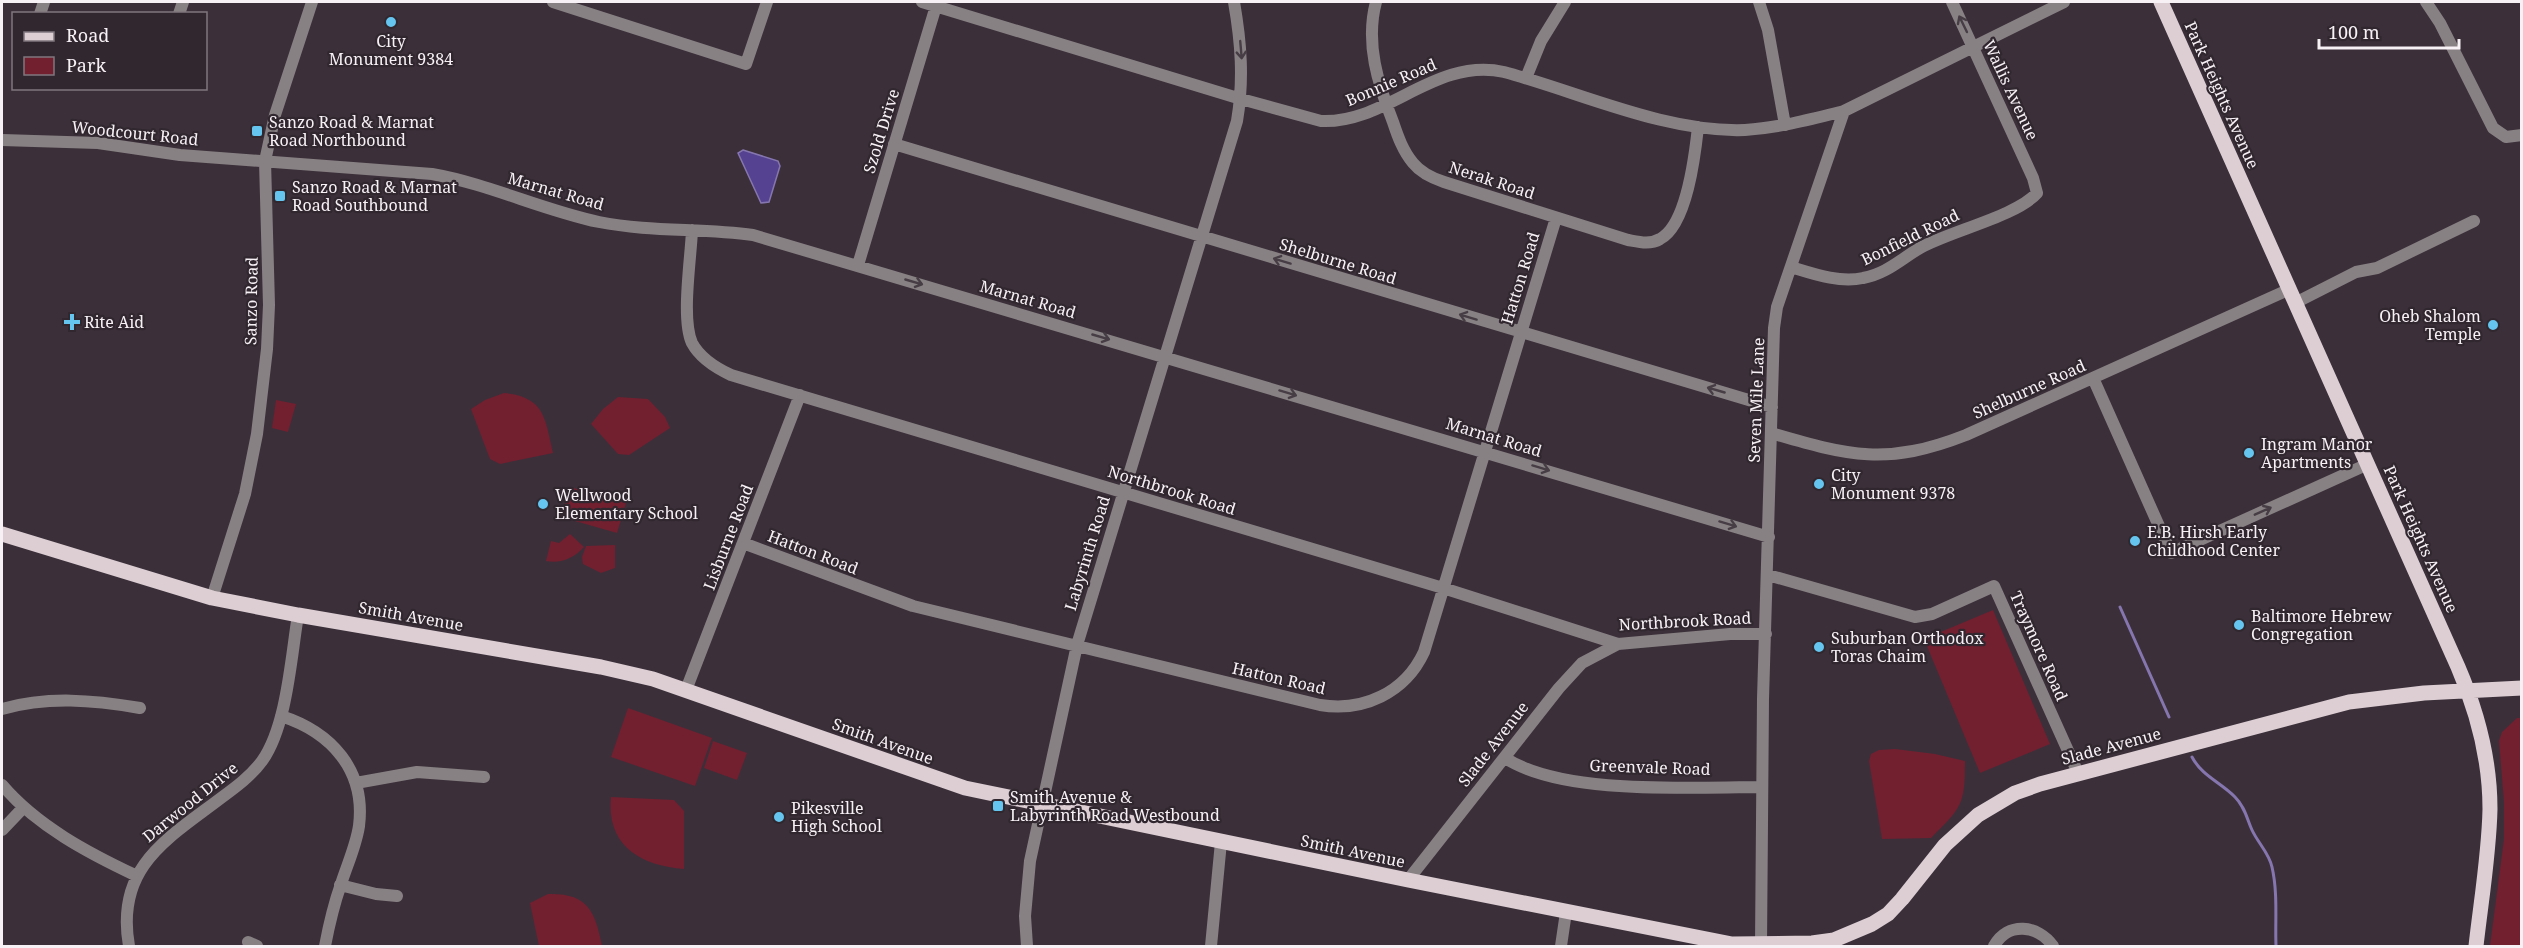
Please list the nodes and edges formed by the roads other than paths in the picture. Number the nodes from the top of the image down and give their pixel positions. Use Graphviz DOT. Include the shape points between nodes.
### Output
graph roads {
  1 [pos="553,2"];
  2 [pos="767,2"];
  3 [pos="922,2"];
  4 [pos="1234,2"];
  5 [pos="1376,2"];
  6 [pos="1565,2"];
  7 [pos="1759,2"];
  8 [pos="1952,2"];
  9 [pos="2064,2"];
  10 [pos="2161,2"];
  11 [pos="2426,2"];
  12 [pos="308,3"];
  13 [pos="936,6"];
  14 [pos="1974,46"];
  15 [pos="1526,78"];
  16 [pos="1241,99"];
  17 [pos="1386,104"];
  18 [pos="1844,111"];
  19 [pos="1785,125"];
  20 [pos="1698,127"];
  21 [pos="2522,135"];
  22 [pos="2,140"];
  23 [pos="894,144"];
  24 [pos="265,161"];
  25 [pos="2037,194"];
  26 [pos="1556,218"];
  27 [pos="2474,221"];
  28 [pos="692,230"];
  29 [pos="1200,237"];
  30 [pos="858,266"];
  31 [pos="1791,267"];
  32 [pos="2292,297"];
  33 [pos="1521,333"];
  34 [pos="1164,356"];
  35 [pos="2093,378"];
  36 [pos="801,395"];
  37 [pos="1772,407"];
  38 [pos="1771,433"];
  39 [pos="1485,451"];
  40 [pos="2368,464"];
  41 [pos="1122,492"];
  42 [pos="2,534"];
  43 [pos="1769,537"];
  44 [pos="743,543"];
  45 [pos="1768,575"];
  46 [pos="1443,588"];
  47 [pos="212,598"];
  48 [pos="298,615"];
  49 [pos="1766,634"];
  50 [pos="1618,644"];
  51 [pos="1077,645"];
  52 [pos="2522,688"];
  53 [pos="686,690"];
  54 [pos="2468,690"];
  55 [pos="140,708"];
  56 [pos="2,710"];
  57 [pos="281,716"];
  58 [pos="1505,758"];
  59 [pos="2078,773"];
  60 [pos="484,777"];
  61 [pos="356,783"];
  62 [pos="2,785"];
  63 [pos="1762,787"];
  64 [pos="1042,805"];
  65 [pos="23,808"];
  66 [pos="2,830"];
  67 [pos="1221,842"];
  68 [pos="137,876"];
  69 [pos="1408,880"];
  70 [pos="340,885"];
  71 [pos="397,896"];
  72 [pos="1566,912"];
  73 [pos="1761,945"];
  74 [pos="129,946"];
  75 [pos="325,946"];
  76 [pos="1027,946"];
  77 [pos="1210,946"];
  78 [pos="1561,946"];
  79 [pos="1994,946"];
  80 [pos="2053,946"];
  81 [pos="2476,946"];
  1 -- 2 [label="street" via="746,64"];
  3 -- 13 [label="street, Bonnie Road"];
  4 -- 16 [label="street, Labyrinth Road, one-way" via="1242,52"];
  5 -- 17 [label="street, Nerak Road" via="1373,56"];
  6 -- 15 [label="street" via="1541,41"];
  7 -- 19 [label="street" via="1768,30"];
  14 -- 8 [label="street, Wallis Avenue, one-way"];
  9 -- 14 [label="street"];
  10 -- 32 [label="main road, Park Heights Avenue"];
  11 -- 21 [label="street" via="2489,121 2498,133"];
  12 -- 24 [label="street, Sanzo Road"];
  13 -- 16 [label="street, Bonnie Road"];
  13 -- 23 [label="street, Szold Drive"];
  14 -- 18 [label="street"];
  14 -- 25 [label="street, Wallis Avenue"];
  15 -- 17 [label="street, Bonnie Road" via="1491,69 1467,70"];
  15 -- 20 [label="street, Bonnie Road"];
  16 -- 17 [label="street, Bonnie Road" via="1333,121"];
  16 -- 29 [label="street, Labyrinth Road" via="1238,121"];
  17 -- 26 [label="street, Nerak Road" via="1402,147 1423,172"];
  18 -- 19 [label="street, Bonnie Road"];
  18 -- 31 [label="street, Seven Mile Lane"];
  19 -- 20 [label="street, Bonnie Road" via="1745,130"];
  20 -- 26 [label="street, Nerak Road" via="1690,180 1674,226 1663,238 1628,240"];
  22 -- 24 [label="street, Woodcourt Road" via="98,143 180,155"];
  23 -- 29 [label="street, Shelburne Road"];
  23 -- 30 [label="street, Szold Drive"];
  24 -- 28 [label="street, Marnat Road" via="432,174 597,221"];
  24 -- 47 [label="street, Sanzo Road" via="269,305 259,422 244,494"];
  25 -- 31 [label="street, Bonfield Road" via="2023,205 1935,241 1891,269 1862,279 1832,278"];
  26 -- 33 [label="street, Hatton Road"];
  27 -- 32 [label="street, Shelburne Road" via="2377,268"];
  28 -- 30 [label="street, Marnat Road" via="753,235"];
  28 -- 36 [label="street, Northbrook Road" via="687,312 693,344 718,369"];
  33 -- 29 [label="street, Shelburne Road, one-way"];
  29 -- 34 [label="street, Labyrinth Road"];
  30 -- 34 [label="street, Marnat Road, one-way"];
  31 -- 37 [label="street, Seven Mile Lane" via="1775,317"];
  32 -- 35 [label="street, Shelburne Road"];
  32 -- 40 [label="main road, Park Heights Avenue"];
  37 -- 33 [label="street, Shelburne Road, one-way"];
  33 -- 39 [label="street, Hatton Road"];
  34 -- 39 [label="street, Marnat Road, one-way"];
  34 -- 41 [label="street, Labyrinth Road"];
  35 -- 38 [label="street, Shelburne Road" via="1966,435 1913,452 1854,455"];
  35 -- 40 [label="street, one-way" via="2171,553"];
  36 -- 41 [label="street, Northbrook Road"];
  36 -- 44 [label="street, Lisburne Road"];
  37 -- 38 [label="street, Seven Mile Lane"];
  38 -- 43 [label="street, Seven Mile Lane"];
  39 -- 43 [label="street, Marnat Road, one-way"];
  39 -- 46 [label="street, Hatton Road"];
  40 -- 54 [label="main road, Park Heights Avenue"];
  41 -- 46 [label="street, Northbrook Road"];
  41 -- 51 [label="street, Labyrinth Road"];
  42 -- 47 [label="main road, Smith Avenue"];
  43 -- 45 [label="street, Seven Mile Lane"];
  44 -- 51 [label="street, Hatton Road" via="906,604"];
  44 -- 53 [label="street, Lisburne Road"];
  45 -- 49 [label="street, Seven Mile Lane"];
  45 -- 59 [label="street, Traymore Road" via="1915,616 1932,614 1995,586"];
  46 -- 50 [label="street, Northbrook Road"];
  46 -- 51 [label="street, Hatton Road" via="1424,652 1411,675 1391,692 1348,707 1320,705"];
  47 -- 48 [label="main road, Smith Avenue"];
  48 -- 53 [label="main road, Smith Avenue" via="601,667"];
  48 -- 57 [label="street, Darwood Drive"];
  49 -- 50 [label="street, Northbrook Road"];
  49 -- 63 [label="street, Seven Mile Lane"];
  50 -- 58 [label="street, Slade Avenue" via="1582,663"];
  51 -- 64 [label="street, Labyrinth Road"];
  52 -- 54 [label="main road, Slade Avenue"];
  53 -- 64 [label="main road, Smith Avenue" via="944,782"];
  54 -- 59 [label="main road, Slade Avenue" via="2349,702"];
  54 -- 81 [label="main road, Park Heights Avenue" via="2478,723 2490,806"];
  55 -- 56 [label="street" via="72,700 41,701"];
  57 -- 61 [label="street" via="309,726 334,745"];
  57 -- 68 [label="street, Darwood Drive" via="271,746 253,772 162,843"];
  58 -- 63 [label="street, Greenvale Road" via="1538,773 1602,784"];
  58 -- 69 [label="street, Slade Avenue"];
  59 -- 73 [label="main road, Slade Avenue" via="2015,793 1978,815 1945,845 1888,914 1872,924 1834,940"];
  60 -- 61 [label="street" via="417,772"];
  61 -- 70 [label="street" via="359,828"];
  62 -- 65 [label="street"];
  63 -- 73 [label="street, Seven Mile Lane"];
  64 -- 67 [label="main road, Smith Avenue"];
  64 -- 76 [label="street, Labyrinth Road" via="1026,891"];
  65 -- 66 [label="street"];
  65 -- 68 [label="street" via="71,841"];
  67 -- 69 [label="main road, Smith Avenue"];
  67 -- 77 [label="street"];
  68 -- 74 [label="street, Darwood Drive" via="128,906"];
  69 -- 72 [label="main road, Smith Avenue"];
  70 -- 71 [label="street"];
  70 -- 75 [label="street"];
  72 -- 73 [label="main road, Smith Avenue" via="1717,943"];
  72 -- 78 [label="street"];
  79 -- 80 [label="street" via="2002,936 2019,928 2039,932"];
}
